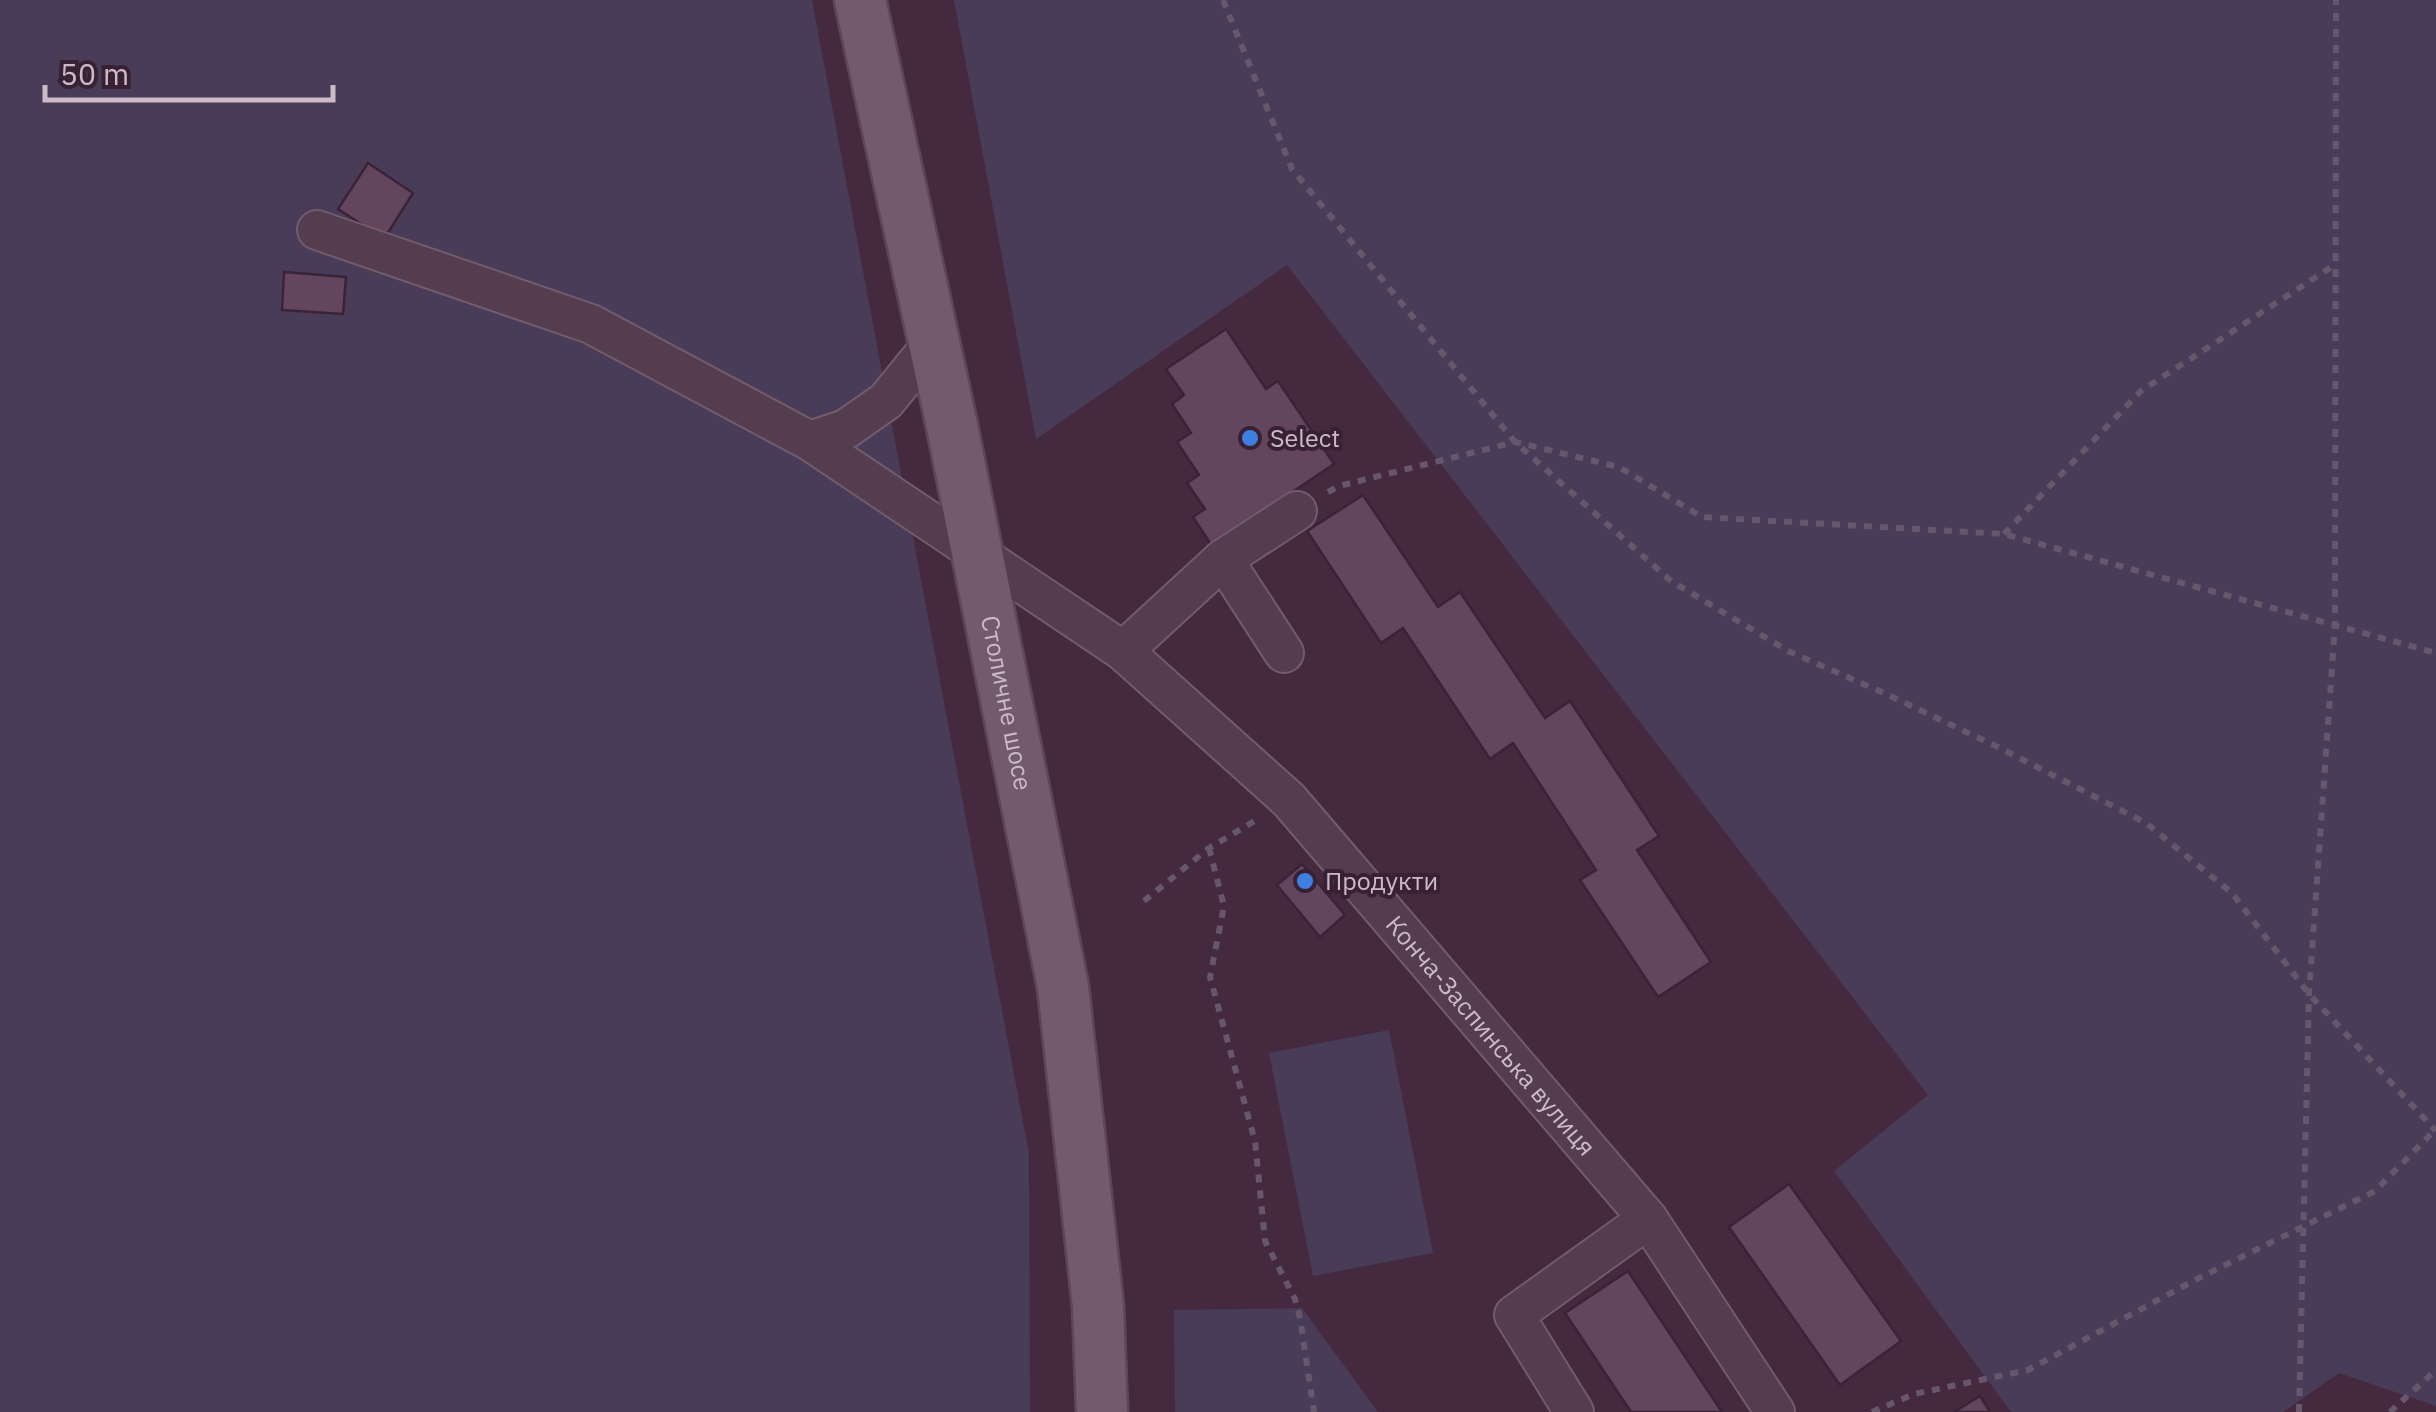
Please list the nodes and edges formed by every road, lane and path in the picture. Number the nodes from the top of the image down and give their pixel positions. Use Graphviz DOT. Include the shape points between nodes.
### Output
graph roads {
  1 [pos="860,0"];
  2 [pos="1223,0"];
  3 [pos="2336,0"];
  4 [pos="317,230"];
  5 [pos="2336,264"];
  6 [pos="934,342"];
  7 [pos="810,441"];
  8 [pos="1515,442"];
  9 [pos="1297,510"];
  10 [pos="2004,534"];
  11 [pos="975,550"];
  12 [pos="1224,560"];
  13 [pos="2335,625"];
  14 [pos="1123,651"];
  15 [pos="1284,653"];
  16 [pos="2436,653"];
  17 [pos="1289,800"];
  18 [pos="1209,848"];
  19 [pos="1144,901"];
  20 [pos="2309,994"];
  21 [pos="2436,1130"];
  22 [pos="1648,1219"];
  23 [pos="2303,1227"];
  24 [pos="2436,1370"];
  25 [pos="1102,1412"];
  26 [pos="1314,1412"];
  27 [pos="1574,1412"];
  28 [pos="1775,1412"];
  29 [pos="1872,1412"];
  30 [pos="2299,1412"];
  31 [pos="2390,1412"];
  1 -- 6 [label="main road, Столичне шосе"];
  2 -- 8 [label="path" via="1292,169"];
  3 -- 5 [label="path"];
  4 -- 7 [label="street, Конча-Заспинська вулиця" via="591,324"];
  5 -- 10 [label="path" via="2141,391"];
  5 -- 13 [label="path"];
  6 -- 7 [label="street" via="886,401 846,429"];
  6 -- 11 [label="main road, Столичне шосе"];
  7 -- 11 [label="street, Конча-Заспинська вулиця"];
  8 -- 9 [label="path" via="1338,486"];
  8 -- 10 [label="path" via="1618,467 1702,517"];
  8 -- 20 [label="path" via="1671,581 1788,651 2146,823 2232,893"];
  9 -- 12 [label="street"];
  10 -- 13 [label="path"];
  11 -- 14 [label="street, Конча-Заспинська вулиця"];
  11 -- 25 [label="main road, Столичне шосе" via="1064,986 1098,1306"];
  12 -- 14 [label="street"];
  12 -- 15 [label="street"];
  13 -- 16 [label="path"];
  13 -- 20 [label="path"];
  14 -- 17 [label="street, Конча-Заспинська вулиця"];
  17 -- 18 [label="path"];
  17 -- 22 [label="street, Конча-Заспинська вулиця"];
  18 -- 19 [label="path"];
  18 -- 26 [label="path" via="1224,906 1210,977 1256,1141 1266,1241 1300,1318"];
  20 -- 21 [label="path"];
  20 -- 23 [label="path"];
  21 -- 23 [label="path" via="2375,1191"];
  22 -- 27 [label="street" via="1514,1314"];
  22 -- 28 [label="street, Конча-Заспинська вулиця"];
  23 -- 29 [label="path" via="2028,1370 1914,1394"];
  23 -- 30 [label="path"];
  24 -- 31 [label="path"];
}
